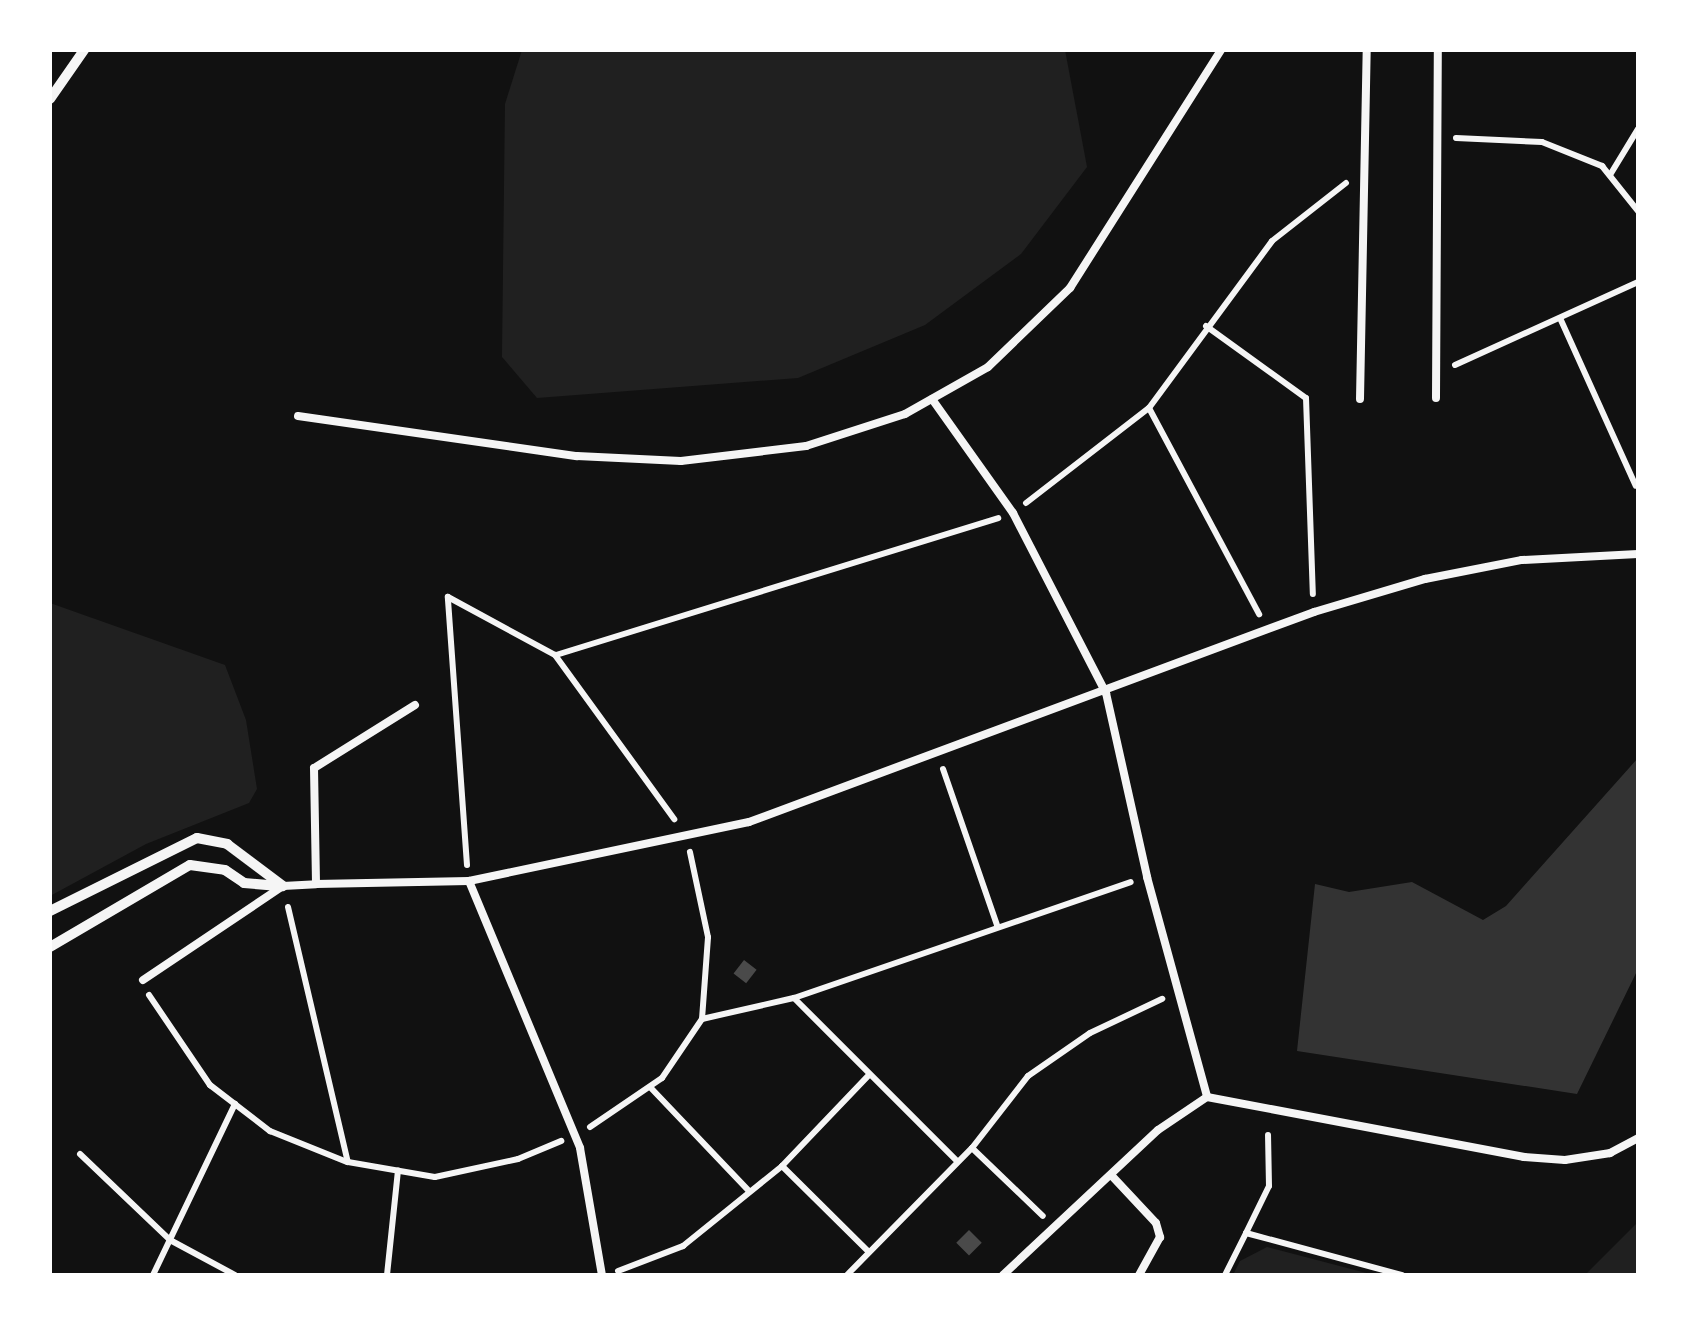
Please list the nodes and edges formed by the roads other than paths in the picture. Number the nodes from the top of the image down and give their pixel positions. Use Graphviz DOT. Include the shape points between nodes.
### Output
graph roads {
  1 [pos="84,50"];
  2 [pos="1221,50"];
  3 [pos="1367,50"];
  4 [pos="1438,50"];
  5 [pos="50,99"];
  6 [pos="1436,398"];
  7 [pos="932,399"];
  8 [pos="1360,399"];
  9 [pos="298,416"];
  10 [pos="1638,554"];
  11 [pos="1106,693"];
  12 [pos="415,705"];
  13 [pos="468,881"];
  14 [pos="316,884"];
  15 [pos="283,886"];
  16 [pos="50,910"];
  17 [pos="50,947"];
  18 [pos="143,980"];
  19 [pos="1207,1098"];
  20 [pos="1638,1138"];
  21 [pos="1112,1176"];
  22 [pos="605,1275"];
  23 [pos="1003,1275"];
  24 [pos="1139,1275"];
  1 -- 5 [label="street"];
  2 -- 7 [label="lane" via="1070,288 988,368"];
  3 -- 8 [label="lane"];
  4 -- 6 [label="lane"];
  7 -- 9 [label="lane" via="806,446 681,462 577,456"];
  7 -- 11 [label="lane" via="1013,513"];
  10 -- 11 [label="lane" via="1522,560 1425,578 1314,612"];
  11 -- 13 [label="lane" via="749,822"];
  11 -- 19 [label="lane" via="1146,877"];
  12 -- 14 [label="lane" via="314,768"];
  13 -- 14 [label="lane"];
  13 -- 22 [label="lane" via="574,1136"];
  14 -- 15 [label="lane"];
  15 -- 16 [label="street" via="227,844 198,838"];
  15 -- 17 [label="street" via="244,884 225,870 190,864"];
  15 -- 18 [label="lane"];
  19 -- 20 [label="lane" via="1524,1157 1565,1160 1610,1152"];
  19 -- 21 [label="lane" via="1158,1130"];
  21 -- 23 [label="lane" via="1051,1224"];
  21 -- 24 [label="lane" via="1156,1223 1160,1237"];
}
